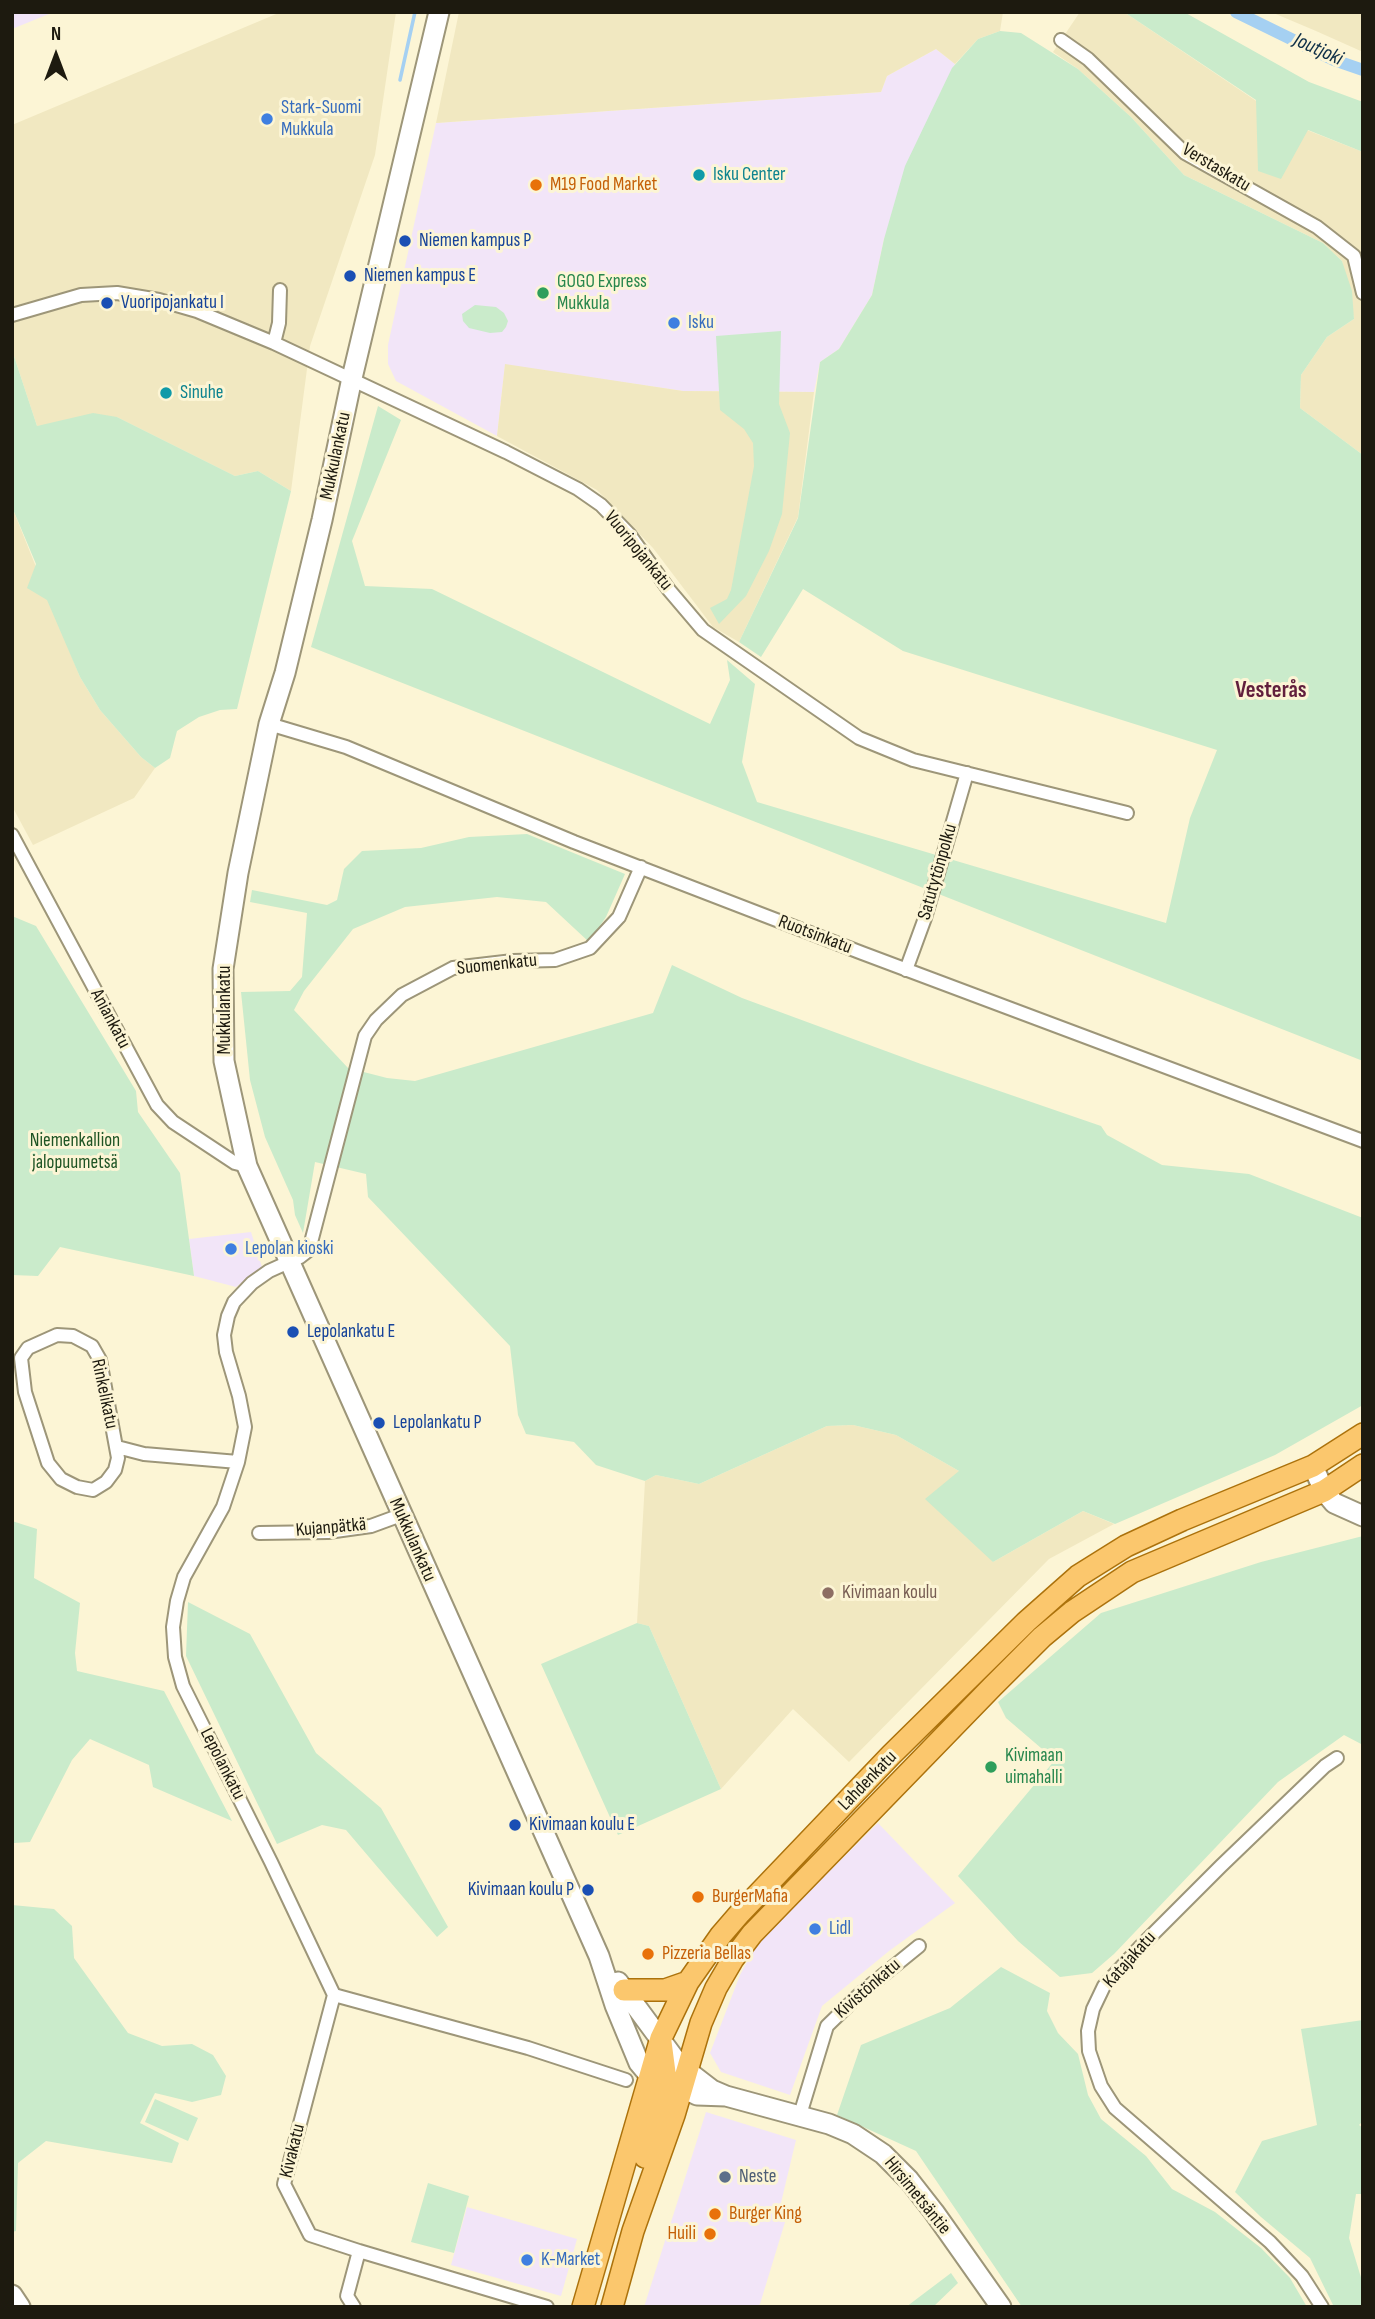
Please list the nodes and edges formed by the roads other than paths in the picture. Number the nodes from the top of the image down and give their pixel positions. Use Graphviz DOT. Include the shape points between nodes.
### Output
graph roads {
  1 [pos="439,12"];
  2 [pos="1061,40"];
  3 [pos="281,290"];
  4 [pos="1363,293"];
  5 [pos="12,315"];
  6 [pos="274,343"];
  7 [pos="352,378"];
  8 [pos="270,724"];
  9 [pos="967,774"];
  10 [pos="1128,813"];
  11 [pos="12,835"];
  12 [pos="641,867"];
  13 [pos="906,970"];
  14 [pos="1363,1141"];
  15 [pos="247,1166"];
  16 [pos="289,1263"];
  17 [pos="1363,1434"];
  18 [pos="117,1447"];
  19 [pos="238,1462"];
  20 [pos="1363,1465"];
  21 [pos="1313,1466"];
  22 [pos="1324,1491"];
  23 [pos="401,1515"];
  24 [pos="1363,1516"];
  25 [pos="259,1532"];
  26 [pos="1337,1758"];
  27 [pos="919,1946"];
  28 [pos="599,1956"];
  29 [pos="688,1982"];
  30 [pos="624,1990"];
  31 [pos="334,1995"];
  32 [pos="661,2038"];
  33 [pos="671,2078"];
  34 [pos="626,2080"];
  35 [pos="799,2118"];
  36 [pos="359,2251"];
  37 [pos="12,2295"];
  38 [pos="20,2307"];
  39 [pos="354,2307"];
  40 [pos="547,2307"];
  41 [pos="583,2307"];
  42 [pos="612,2307"];
  43 [pos="1001,2307"];
  44 [pos="1322,2307"];
  1 -- 7 [label="street, Mukkulankatu"];
  2 -- 4 [label="street, Verstaskatu" via="1088,59 1185,153 1317,227 1354,256"];
  3 -- 6 [label="street"];
  5 -- 6 [label="street, Vuoripojankatu" via="81,295 117,293 197,311"];
  6 -- 7 [label="street, Vuoripojankatu"];
  7 -- 8 [label="street, Mukkulankatu" via="322,520"];
  7 -- 9 [label="street, Vuoripojankatu" via="578,489 629,534 703,630 859,738 913,760"];
  8 -- 12 [label="street, Ruotsinkatu" via="346,747"];
  8 -- 15 [label="street, Mukkulankatu" via="235,885 223,969 224,1061"];
  9 -- 10 [label="street, Vuoripojankatu"];
  9 -- 13 [label="street, Satutytönpolku" via="926,918"];
  11 -- 15 [label="street, Aniankatu" via="157,1105 173,1122 235,1163"];
  12 -- 13 [label="street, Ruotsinkatu"];
  12 -- 16 [label="street, Suomenkatu" via="619,917 590,948 555,960 453,968 402,995 370,1028 309,1250"];
  13 -- 14 [label="street, Ruotsinkatu"];
  15 -- 16 [label="street, Mukkulankatu"];
  16 -- 19 [label="street, Lepolankatu" via="253,1283 234,1302 228,1316 226,1352 245,1427"];
  16 -- 23 [label="street, Mukkulankatu"];
  17 -- 21 [label="main road, Lahdenkatu"];
  18 -- 18 [label="street, Rinkelikatu" via="100,1360 92,1346 73,1336 57,1335 28,1348 22,1358 25,1392 48,1463 61,1479 93,1490 115,1469"];
  18 -- 19 [label="street, Rinkelikatu" via="144,1454"];
  19 -- 31 [label="street, Lepolankatu" via="223,1507 184,1577 173,1628 175,1657 183,1686"];
  20 -- 22 [label="main road, Lahdenkatu"];
  21 -- 22 [label="street"];
  21 -- 29 [label="main road, Lahdenkatu" via="1126,1546 1078,1576 891,1755 740,1913"];
  22 -- 24 [label="street" via="1334,1503"];
  22 -- 33 [label="main road, Lahdenkatu" via="1132,1572 1042,1637 752,1934 716,1988"];
  23 -- 25 [label="street, Kujanpätkä" via="328,1532"];
  23 -- 28 [label="street, Mukkulankatu"];
  26 -- 44 [label="street, Katajakatu" via="1221,1866 1104,1986 1088,2031 1097,2075 1115,2108 1270,2242 1302,2276"];
  27 -- 35 [label="street, Kivistönkatu" via="827,2026"];
  28 -- 30 [label="street, Mukkulankatu"];
  28 -- 33 [label="street, Mukkulankatu" via="639,2063"];
  29 -- 30 [label="main road" via="665,1990"];
  29 -- 32 [label="main road, Lahdenkatu"];
  30 -- 32 [label="street, Mukkulankatu"];
  31 -- 34 [label="street"];
  31 -- 36 [label="street, Kivakatu" via="284,2184 310,2235"];
  32 -- 33 [label="main road"];
  33 -- 35 [label="street, Hirsimetsäntie"];
  33 -- 41 [label="main road, Lahdenkatu"];
  33 -- 42 [label="main road, Lahdenkatu" via="642,2167 633,2231"];
  35 -- 43 [label="street, Hirsimetsäntie" via="853,2134 883,2154 909,2180"];
  36 -- 39 [label="street" via="347,2296"];
  36 -- 40 [label="street, Kivakatu"];
  37 -- 38 [label="street"];
}
